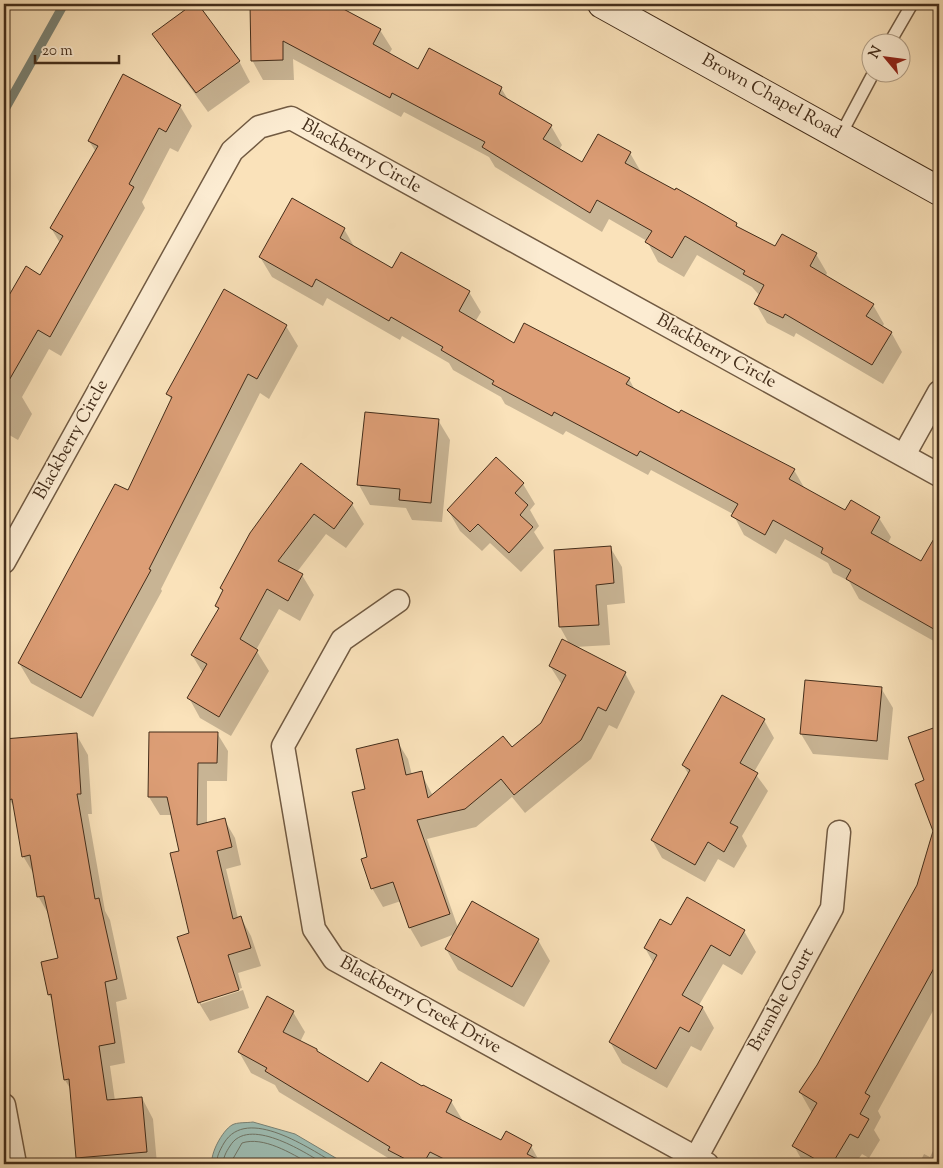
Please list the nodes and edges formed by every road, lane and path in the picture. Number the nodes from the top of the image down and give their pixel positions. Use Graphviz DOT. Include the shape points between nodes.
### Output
graph roads {
  1 [pos="602,4"];
  2 [pos="912,4"];
  3 [pos="896,32"];
  4 [pos="869,82"];
  5 [pos="840,136"];
  6 [pos="939,191"];
  7 [pos="939,392"];
  8 [pos="904,455"];
  9 [pos="939,475"];
  10 [pos="4,562"];
  11 [pos="398,601"];
  12 [pos="839,832"];
  13 [pos="4,1105"];
  14 [pos="702,1161"];
  15 [pos="15,1164"];
  1 -- 5 [label="street, Brown Chapel Road"];
  2 -- 3 [label="lane"];
  4 -- 5 [label="lane"];
  5 -- 6 [label="street, Brown Chapel Road"];
  7 -- 8 [label="street"];
  8 -- 9 [label="street, Blackberry Circle"];
  8 -- 10 [label="street, Blackberry Circle" via="291,118 259,127 232,151"];
  11 -- 14 [label="street, Blackberry Creek Drive" via="342,640 283,746 314,929 334,959"];
  12 -- 14 [label="street, Bramble Court" via="832,908"];
  13 -- 15 [label="street"];
}
